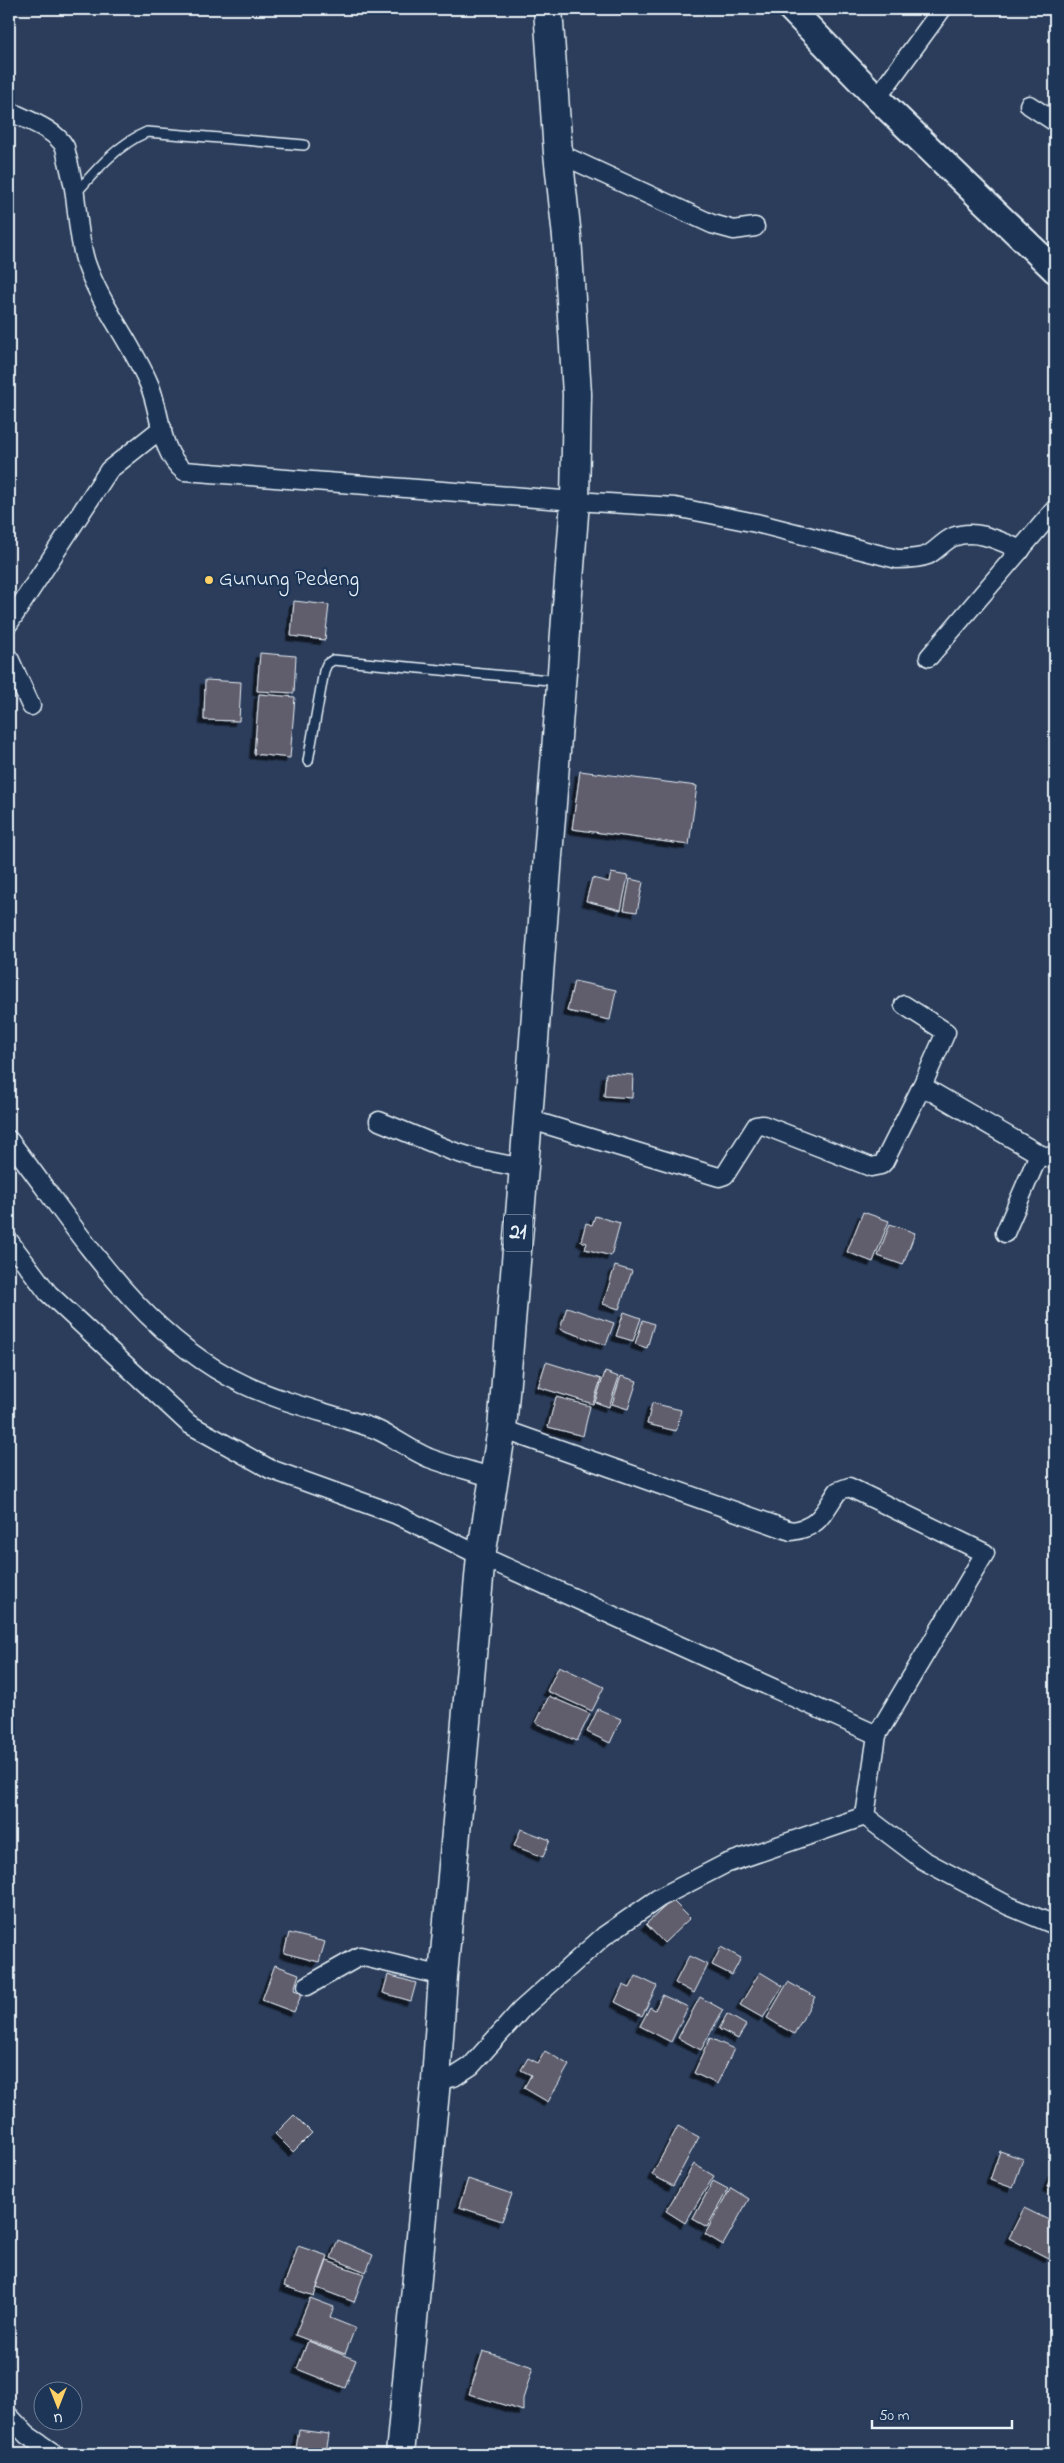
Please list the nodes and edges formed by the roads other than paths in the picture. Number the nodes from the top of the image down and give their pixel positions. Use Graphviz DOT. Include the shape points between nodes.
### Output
graph roads {
  1 [pos="548,9"];
  2 [pos="791,9"];
  3 [pos="942,9"];
  4 [pos="877,98"];
  5 [pos="1029,105"];
  6 [pos="9,111"];
  7 [pos="1055,122"];
  8 [pos="304,145"];
  9 [pos="558,153"];
  10 [pos="75,194"];
  11 [pos="755,227"];
  12 [pos="1055,270"];
  13 [pos="162,428"];
  14 [pos="575,501"];
  15 [pos="1055,509"];
  16 [pos="1021,550"];
  17 [pos="9,623"];
  18 [pos="9,658"];
  19 [pos="929,658"];
  20 [pos="562,681"];
  21 [pos="31,706"];
  22 [pos="308,761"];
  23 [pos="904,1005"];
  24 [pos="922,1086"];
  25 [pos="528,1119"];
  26 [pos="379,1121"];
  27 [pos="9,1140"];
  28 [pos="1047,1157"];
  29 [pos="523,1168"];
  30 [pos="1005,1233"];
  31 [pos="9,1242"];
  32 [pos="502,1428"];
  33 [pos="494,1478"];
  34 [pos="481,1556"];
  35 [pos="877,1735"];
  36 [pos="865,1816"];
  37 [pos="1055,1925"];
  38 [pos="442,1976"];
  39 [pos="306,1986"];
  40 [pos="436,2081"];
  41 [pos="9,2416"];
  42 [pos="55,2454"];
  43 [pos="400,2454"];
  1 -- 9 [label="highway, 21"];
  2 -- 4 [label="main road"];
  3 -- 4 [label="street"];
  4 -- 12 [label="main road"];
  5 -- 7 [label="street"];
  6 -- 10 [label="street" via="62,140"];
  8 -- 10 [label="lane" via="147,132 131,139"];
  9 -- 11 [label="street" via="712,224 734,230"];
  9 -- 14 [label="highway, 21" via="577,394"];
  10 -- 13 [label="street" via="81,244 87,264 150,384"];
  13 -- 14 [label="street" via="178,466 192,473"];
  13 -- 17 [label="street" via="109,470"];
  14 -- 16 [label="street" via="676,507 756,523 897,559 928,555 962,534 988,536"];
  14 -- 20 [label="highway, 21"];
  15 -- 16 [label="street"];
  16 -- 19 [label="street"];
  18 -- 21 [label="street"];
  20 -- 22 [label="lane" via="333,660 324,671"];
  20 -- 25 [label="highway, 21"];
  23 -- 24 [label="street" via="946,1032"];
  24 -- 25 [label="street" via="884,1162 876,1167 763,1125 756,1126 726,1175 719,1177"];
  24 -- 28 [label="street"];
  25 -- 29 [label="highway, 21"];
  26 -- 29 [label="street" via="452,1151"];
  27 -- 33 [label="street" via="87,1246 159,1326 190,1352 241,1383 277,1399 376,1430 427,1457"];
  28 -- 30 [label="street"];
  29 -- 32 [label="highway, 21"];
  31 -- 34 [label="street" via="48,1293 189,1424 270,1469 395,1514"];
  32 -- 33 [label="highway, 21"];
  32 -- 35 [label="street" via="791,1531 816,1523 838,1491 849,1487 985,1553"];
  33 -- 34 [label="highway, 21"];
  34 -- 35 [label="street"];
  34 -- 38 [label="highway, 21"];
  35 -- 36 [label="street"];
  36 -- 37 [label="street" via="923,1860 1009,1906"];
  36 -- 40 [label="street" via="724,1864 659,1898 604,1936 522,2010 470,2066 454,2077"];
  38 -- 39 [label="street" via="360,1956"];
  38 -- 40 [label="highway, 21"];
  40 -- 43 [label="highway, 21"];
  41 -- 42 [label="street" via="27,2435"];
}
